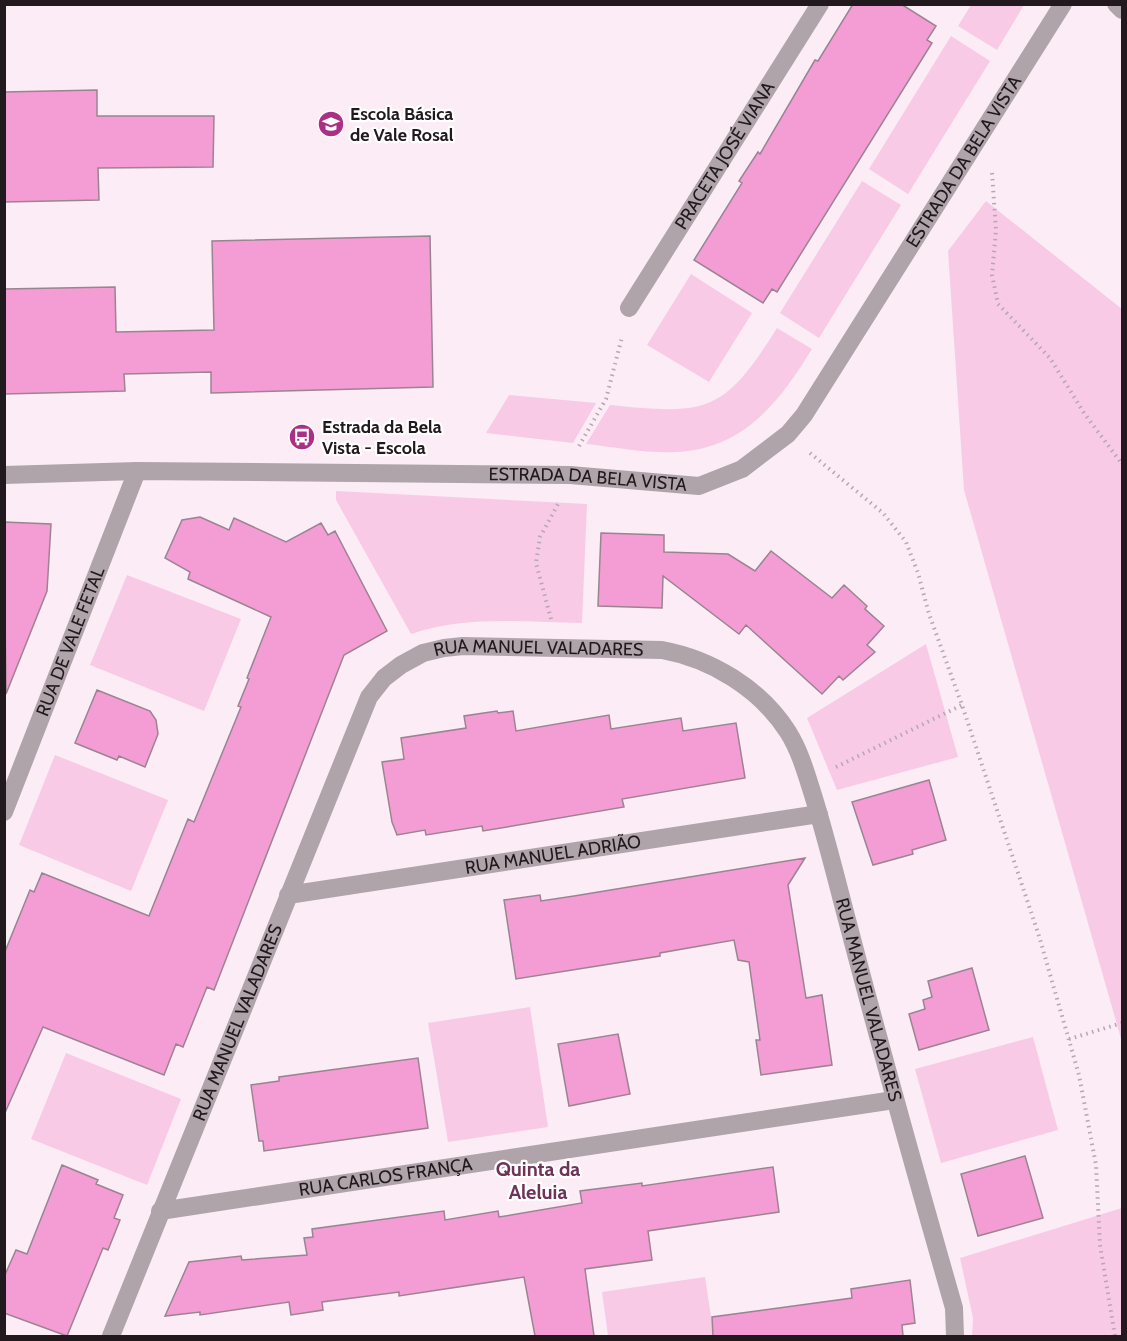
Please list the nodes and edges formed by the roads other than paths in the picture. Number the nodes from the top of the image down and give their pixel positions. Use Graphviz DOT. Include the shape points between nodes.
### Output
graph roads {
  1 [pos="820,4"];
  2 [pos="1063,4"];
  3 [pos="1116,4"];
  4 [pos="1122,10"];
  5 [pos="629,308"];
  6 [pos="137,471"];
  7 [pos="4,475"];
  8 [pos="4,812"];
  9 [pos="819,814"];
  10 [pos="288,895"];
  11 [pos="894,1100"];
  12 [pos="160,1212"];
  13 [pos="111,1336"];
  14 [pos="955,1336"];
  1 -- 5 [label="street, PRACETA JOSÉ VIANA"];
  2 -- 6 [label="street, ESTRADA DA BELA VISTA" via="804,416 788,434 742,469 699,486 570,475"];
  3 -- 4 [label="street"];
  6 -- 7 [label="street, ESTRADA DA BELA VISTA"];
  6 -- 8 [label="street, RUA DE VALE FETAL"];
  9 -- 10 [label="street, RUA MANUEL ADRIÃO"];
  9 -- 10 [label="street, RUA MANUEL VALADARES" via="802,760 788,732 749,690 705,663 662,650 444,648 423,653 384,678 369,697"];
  9 -- 11 [label="street, RUA MANUEL VALADARES"];
  10 -- 12 [label="street, RUA MANUEL VALADARES"];
  11 -- 12 [label="street, RUA CARLOS FRANÇA"];
  11 -- 14 [label="street, RUA MANUEL VALADARES" via="954,1308"];
  12 -- 13 [label="street, RUA MANUEL VALADARES"];
}
